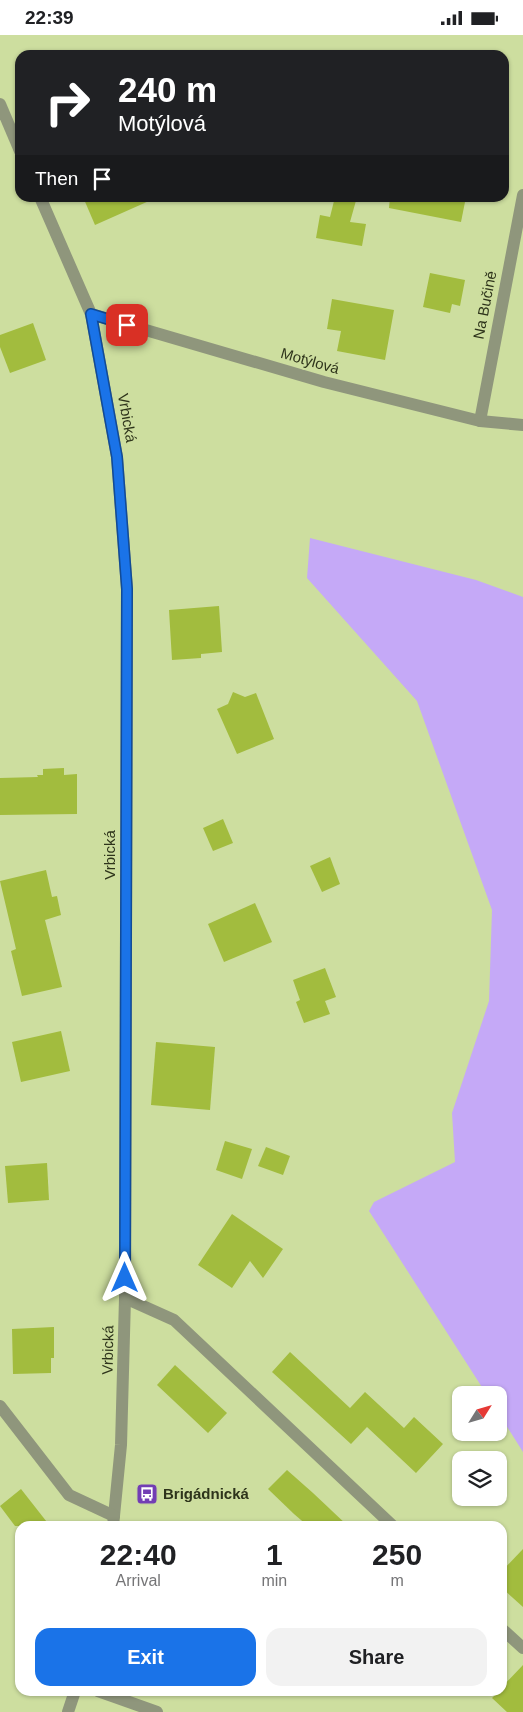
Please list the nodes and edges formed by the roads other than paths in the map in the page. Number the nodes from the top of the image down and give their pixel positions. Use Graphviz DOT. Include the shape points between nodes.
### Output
graph roads {
  1 [pos="0,104"];
  2 [pos="15,139"];
  3 [pos="523,195"];
  4 [pos="42,202"];
  5 [pos="91,314"];
  6 [pos="480,421"];
  7 [pos="523,425"];
  8 [pos="125,1298"];
  9 [pos="0,1406"];
  10 [pos="114,1521"];
  11 [pos="388,1521"];
  12 [pos="507,1634"];
  13 [pos="523,1648"];
  14 [pos="73,1696"];
  15 [pos="112,1696"];
  16 [pos="68,1712"];
  17 [pos="157,1712"];
  1 -- 2 [label="street"];
  3 -- 6 [label="street, Na Bučině"];
  4 -- 5 [label="street, Vrbická"];
  5 -- 6 [label="street, Motýlová" via="324,382"];
  5 -- 8 [label="street, Vrbická" via="117,457 127,589"];
  6 -- 7 [label="street, Motýlová"];
  8 -- 10 [label="street, Vrbická" via="121,1445"];
  8 -- 11 [label="street" via="174,1320"];
  9 -- 10 [label="street" via="68,1495"];
  12 -- 13 [label="street"];
  14 -- 16 [label="street"];
  15 -- 17 [label="street"];
}
